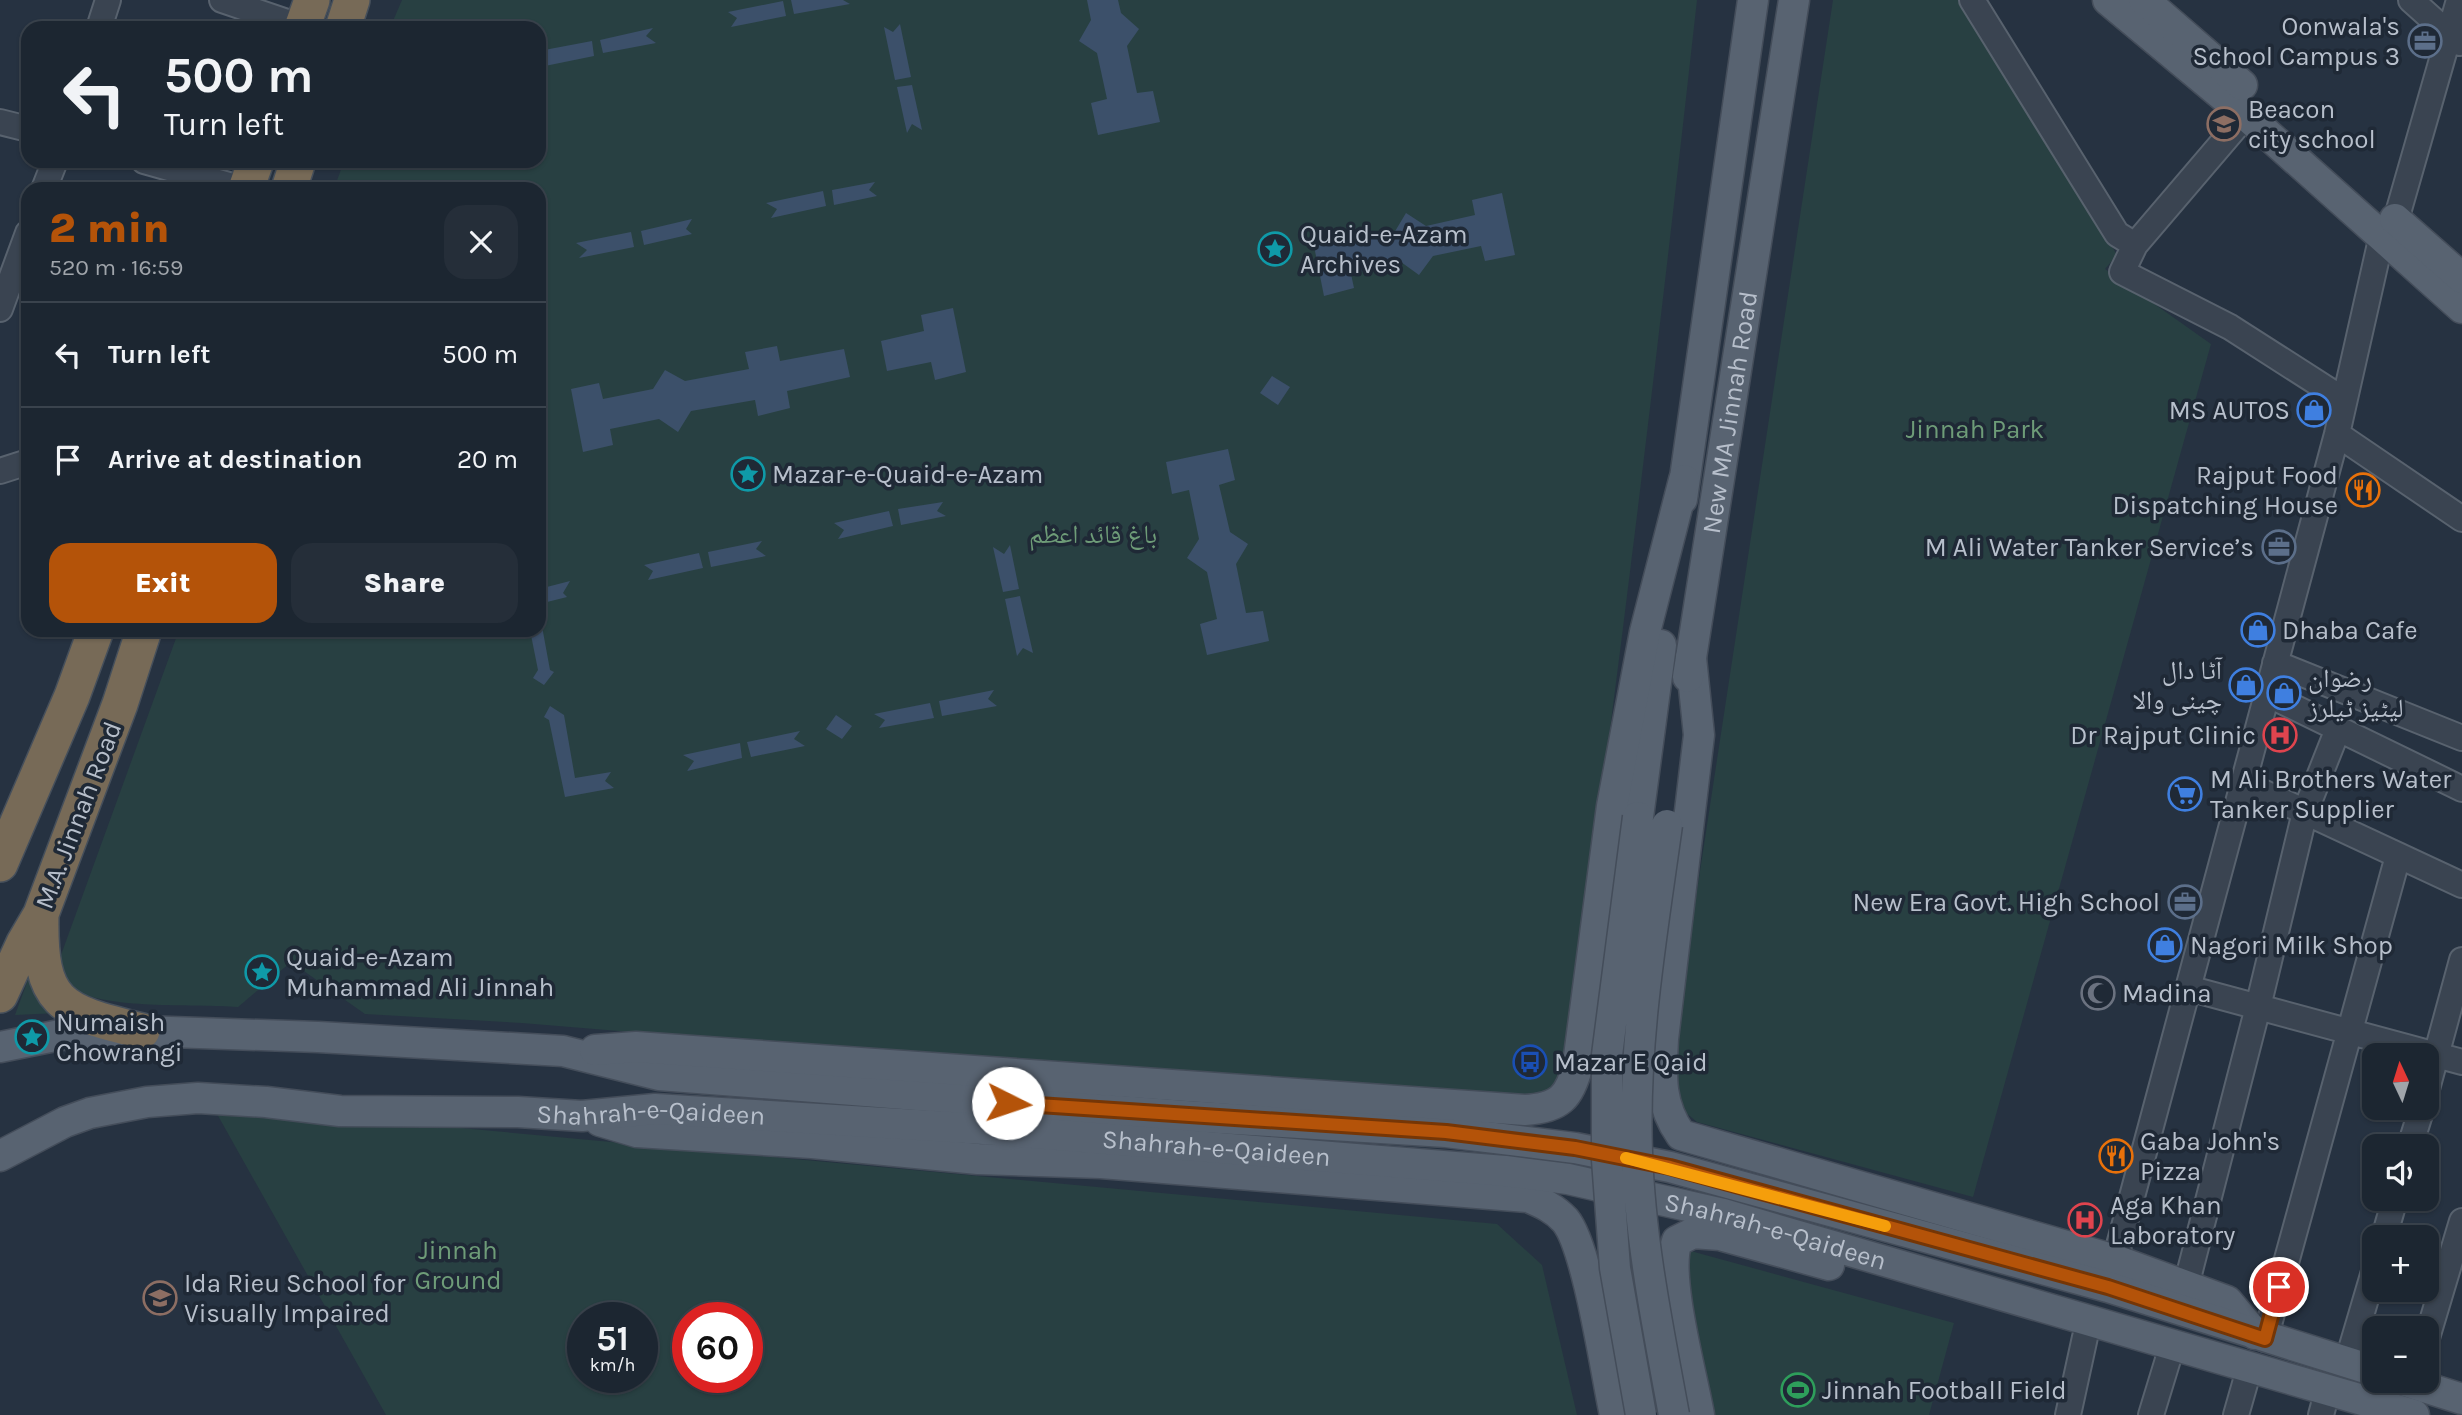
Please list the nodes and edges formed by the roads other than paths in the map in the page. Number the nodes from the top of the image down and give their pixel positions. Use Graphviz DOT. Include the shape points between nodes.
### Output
graph roads {
  1 [pos="108,0"];
  2 [pos="222,0"];
  3 [pos="312,0"];
  4 [pos="352,0"];
  5 [pos="1753,0"];
  6 [pos="1794,0"];
  7 [pos="1972,0"];
  8 [pos="2108,0"];
  9 [pos="2144,0"];
  10 [pos="2411,0"];
  11 [pos="2459,0"];
  12 [pos="101,21"];
  13 [pos="282,21"];
  14 [pos="304,21"];
  15 [pos="345,21"];
  16 [pos="2456,40"];
  17 [pos="2246,115"];
  18 [pos="0,122"];
  19 [pos="21,127"];
  20 [pos="169,168"];
  21 [pos="220,182"];
  22 [pos="2389,227"];
  23 [pos="2135,245"];
  24 [pos="21,252"];
  25 [pos="2462,278"];
  26 [pos="2462,307"];
  27 [pos="0,309"];
  28 [pos="2344,400"];
  29 [pos="2337,434"];
  30 [pos="21,464"];
  31 [pos="0,471"];
  32 [pos="1684,480"];
  33 [pos="2462,519"];
  34 [pos="93,637"];
  35 [pos="142,637"];
  36 [pos="1691,658"];
  37 [pos="2275,663"];
  38 [pos="2267,694"];
  39 [pos="2338,729"];
  40 [pos="2462,738"];
  41 [pos="2243,783"];
  42 [pos="2462,789"];
  43 [pos="2305,812"];
  44 [pos="2398,856"];
  45 [pos="0,864"];
  46 [pos="2462,885"];
  47 [pos="41,914"];
  48 [pos="2462,960"];
  49 [pos="2188,988"];
  50 [pos="0,995"];
  51 [pos="2258,1007"];
  52 [pos="142,1031"];
  53 [pos="2348,1031"];
  54 [pos="2392,1043"];
  55 [pos="2440,1044"];
  56 [pos="0,1046"];
  57 [pos="563,1051"];
  58 [pos="2440,1056"];
  59 [pos="2462,1062"];
  60 [pos="659,1075"];
  61 [pos="655,1109"];
  62 [pos="582,1116"];
  63 [pos="0,1156"];
  64 [pos="2462,1221"];
  65 [pos="2115,1260"];
  66 [pos="2186,1286"];
  67 [pos="2370,1302"];
  68 [pos="2434,1316"];
  69 [pos="2085,1337"];
  70 [pos="2261,1337"];
  71 [pos="2173,1343"];
  72 [pos="2250,1366"];
  73 [pos="2361,1367"];
  74 [pos="2439,1391"];
  75 [pos="2462,1399"];
  76 [pos="2324,1402"];
  77 [pos="1615,1415"];
  78 [pos="1641,1415"];
  79 [pos="1674,1415"];
  80 [pos="1699,1415"];
  81 [pos="2068,1415"];
  82 [pos="2151,1415"];
  83 [pos="2236,1415"];
  84 [pos="2411,1415"];
  1 -- 12 [label="street"];
  2 -- 13 [label="street"];
  3 -- 14 [label="highway"];
  4 -- 15 [label="highway"];
  5 -- 32 [label="main road"];
  6 -- 36 [label="main road, New MA Jinnah Road"];
  7 -- 23 [label="street" via="2117,234"];
  8 -- 17 [label="main road"];
  9 -- 22 [label="main road"];
  10 -- 16 [label="street"];
  11 -- 16 [label="street"];
  16 -- 22 [label="street"];
  17 -- 22 [label="main road"];
  17 -- 23 [label="street"];
  18 -- 19 [label="street"];
  20 -- 21 [label="street"];
  22 -- 25 [label="main road"];
  22 -- 26 [label="main road"];
  22 -- 28 [label="street"];
  23 -- 28 [label="street" via="2122,272 2230,327"];
  24 -- 27 [label="street"];
  28 -- 29 [label="street"];
  29 -- 33 [label="street"];
  29 -- 37 [label="street"];
  30 -- 31 [label="street"];
  32 -- 57 [label="main road" via="1645,632 1612,806 1578,1064 1572,1087 1557,1103 1525,1110 636,1048"];
  32 -- 78 [label="main road, bridge" via="1607,1055 1606,1160 1615,1268"];
  34 -- 45 [label="highway, M.A. Jinnah Road"];
  35 -- 47 [label="highway, M.A. Jinnah Road"];
  36 -- 65 [label="main road" via="1699,735 1663,1040 1660,1088 1669,1118 1681,1135 1696,1142"];
  36 -- 79 [label="main road, New MA Jinnah Road, bridge" via="1643,1006 1637,1151 1646,1261"];
  37 -- 38 [label="street"];
  37 -- 40 [label="street"];
  38 -- 39 [label="street"];
  38 -- 41 [label="street"];
  39 -- 42 [label="street"];
  39 -- 43 [label="street"];
  41 -- 43 [label="street"];
  41 -- 49 [label="street"];
  43 -- 44 [label="street"];
  43 -- 51 [label="street"];
  44 -- 46 [label="street"];
  44 -- 53 [label="street"];
  47 -- 50 [label="highway, M.A. Jinnah Road"];
  47 -- 52 [label="highway" via="42,967 53,992 78,1012"];
  48 -- 55 [label="street"];
  49 -- 51 [label="street"];
  49 -- 65 [label="street"];
  51 -- 53 [label="street"];
  51 -- 66 [label="street"];
  52 -- 56 [label="main road, Shahrah-e-Qaideen" via="60,1035"];
  52 -- 57 [label="main road, Shahrah-e-Qaideen"];
  53 -- 54 [label="street"];
  53 -- 70 [label="street"];
  57 -- 60 [label="main road, Shahrah-e-Qaideen"];
  58 -- 59 [label="street"];
  60 -- 61 [label="main road"];
  60 -- 70 [label="main road, Shahrah-e-Qaideen" via="1446,1132 1575,1148 1670,1167 2108,1287"];
  61 -- 62 [label="main road, Shahrah-e-Qaideen"];
  61 -- 71 [label="main road, Shahrah-e-Qaideen" via="983,1129 1568,1179 1723,1213"];
  62 -- 63 [label="main road, Shahrah-e-Qaideen" via="340,1111 198,1098 90,1113"];
  62 -- 77 [label="main road" via="637,1132 1528,1197 1550,1206 1566,1221 1581,1255"];
  64 -- 68 [label="street"];
  65 -- 66 [label="main road"];
  66 -- 70 [label="main road" via="2227,1301"];
  67 -- 73 [label="street"];
  69 -- 71 [label="main road"];
  69 -- 80 [label="main road" via="1720,1235 1693,1233 1677,1241 1672,1255"];
  69 -- 81 [label="street"];
  70 -- 73 [label="main road, Shahrah-e-Qaideen"];
  71 -- 72 [label="main road, Shahrah-e-Qaideen"];
  71 -- 82 [label="street"];
  72 -- 76 [label="main road, Shahrah-e-Qaideen"];
  72 -- 83 [label="street"];
  74 -- 75 [label="main road"];
  76 -- 84 [label="main road, Shahrah-e-Qaideen"];
}
